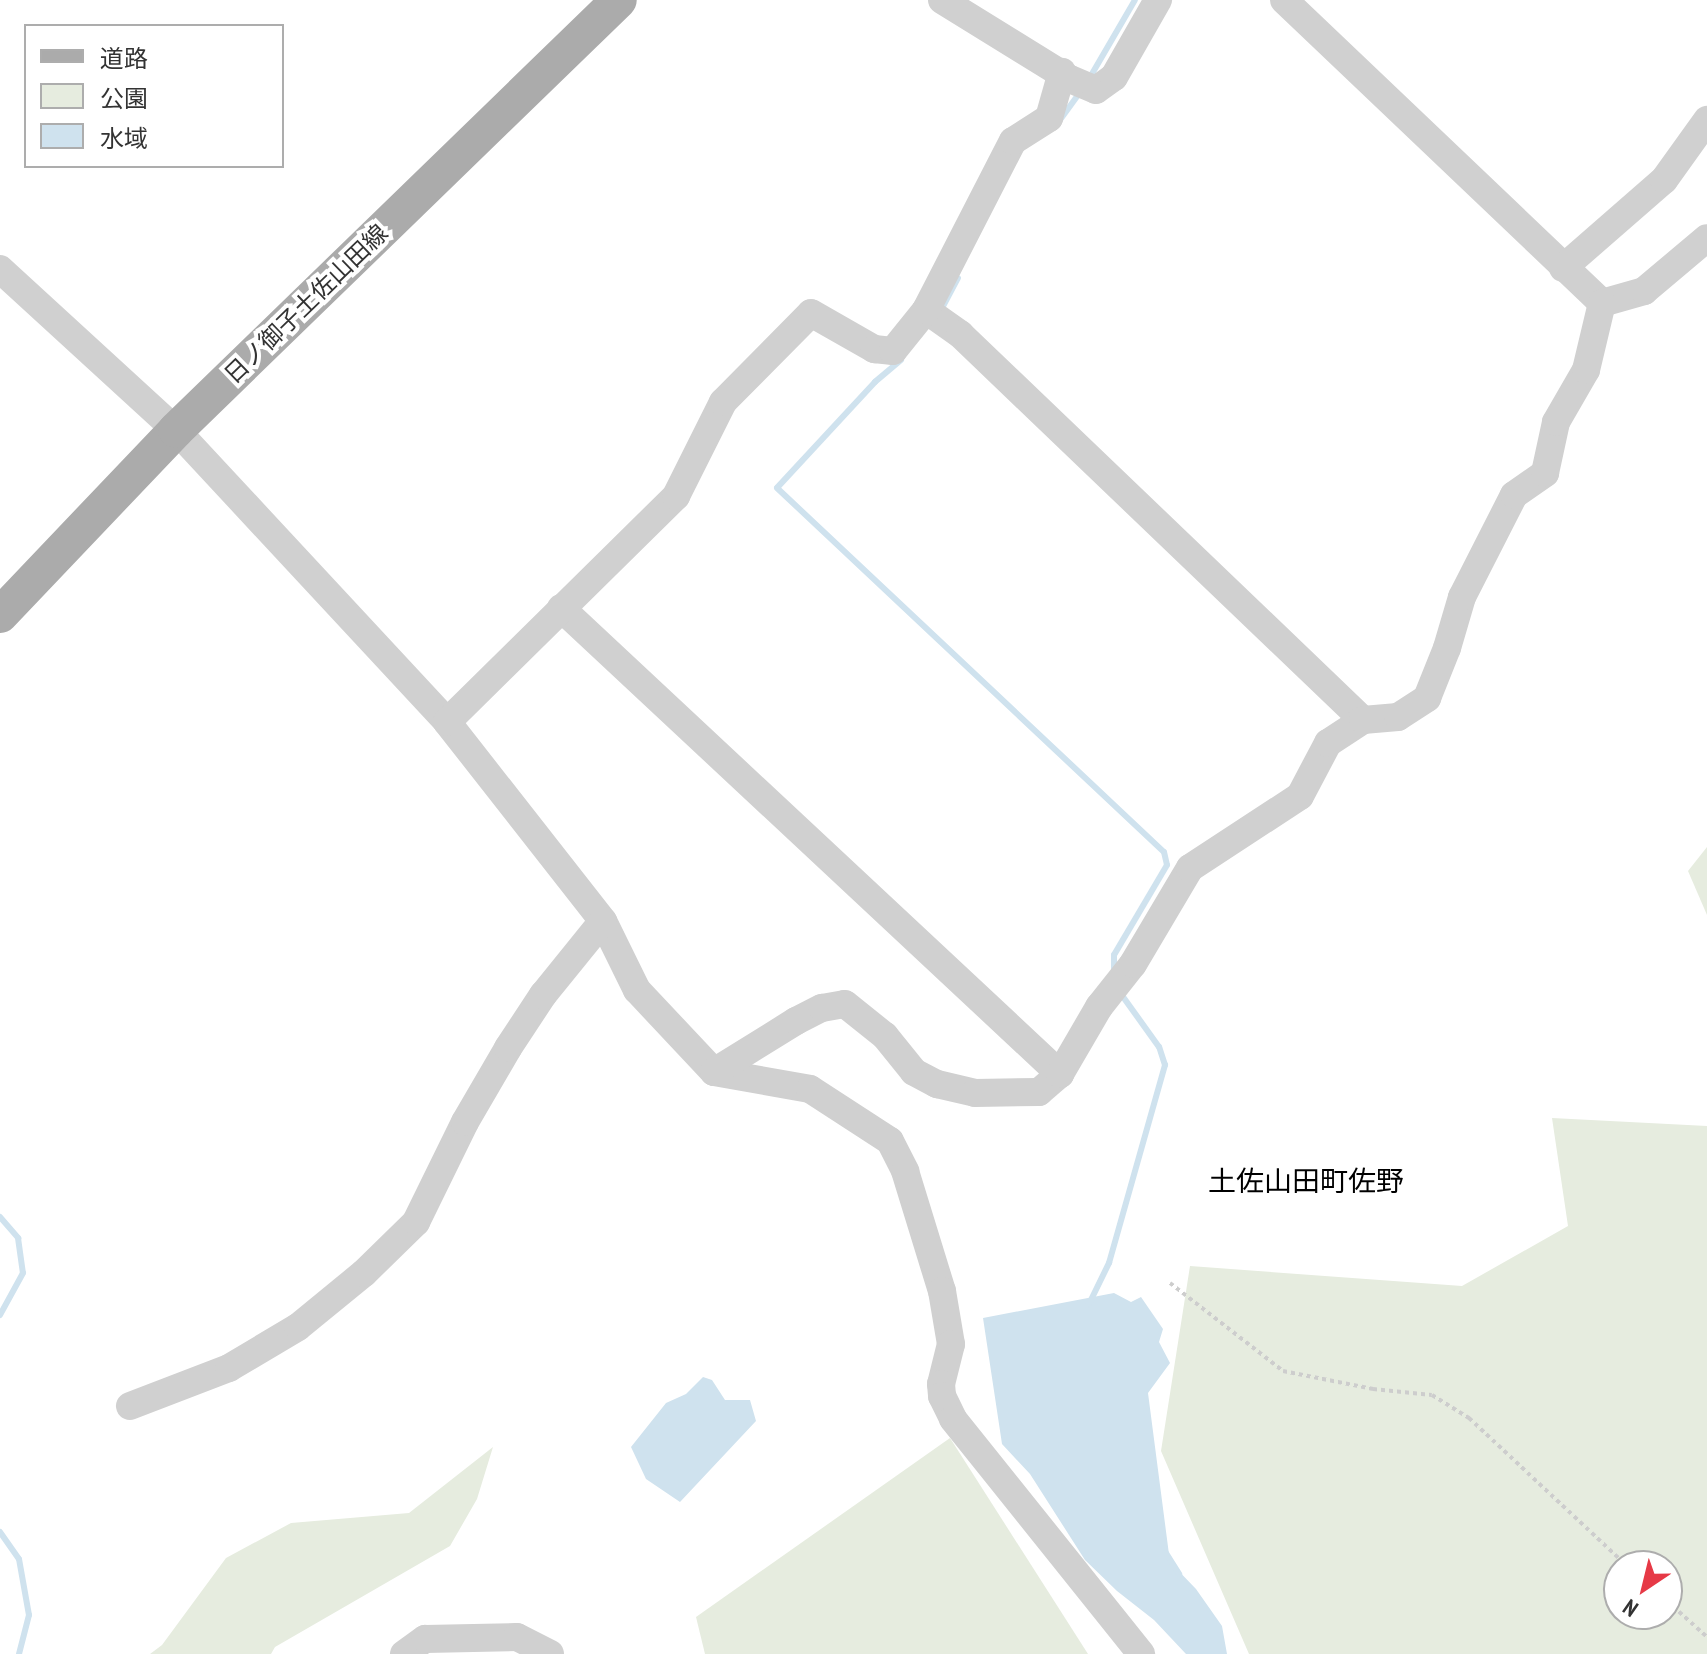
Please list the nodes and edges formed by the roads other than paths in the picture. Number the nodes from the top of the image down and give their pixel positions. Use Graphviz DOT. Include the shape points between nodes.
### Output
graph roads {
  1 [pos="942,0"];
  2 [pos="1158,0"];
  3 [pos="1284,0"];
  4 [pos="617,1"];
  5 [pos="1076,80"];
  6 [pos="1707,120"];
  7 [pos="1707,238"];
  8 [pos="1563,268"];
  9 [pos="0,269"];
  10 [pos="1602,303"];
  11 [pos="926,310"];
  12 [pos="176,430"];
  13 [pos="561,608"];
  14 [pos="0,615"];
  15 [pos="1363,720"];
  16 [pos="447,722"];
  17 [pos="603,921"];
  18 [pos="714,1072"];
  19 [pos="1060,1074"];
  20 [pos="130,1406"];
  21 [pos="404,1654"];
  22 [pos="550,1654"];
  23 [pos="1141,1654"];
  1 -- 5 [label="street"];
  2 -- 5 [label="street" via="1114,77"];
  3 -- 8 [label="street"];
  4 -- 12 [label="main road, 日ノ御子土佐山田線"];
  5 -- 11 [label="street" via="1049,118 1013,141"];
  6 -- 8 [label="street" via="1664,180"];
  7 -- 10 [label="street" via="1644,291"];
  8 -- 10 [label="street"];
  9 -- 12 [label="street"];
  10 -- 15 [label="street" via="1586,370 1556,422 1545,473 1514,495 1462,597 1427,698 1398,717"];
  11 -- 13 [label="street" via="893,351 874,349 811,313 723,402 676,496"];
  11 -- 15 [label="street" via="960,334"];
  12 -- 14 [label="main road, 日ノ御子土佐山田線"];
  12 -- 16 [label="street"];
  13 -- 16 [label="street"];
  13 -- 19 [label="street"];
  15 -- 19 [label="street" via="1328,743 1300,796 1190,868"];
  16 -- 17 [label="street"];
  17 -- 18 [label="street" via="637,990"];
  17 -- 20 [label="street" via="508,1048 416,1222 298,1327 229,1368"];
  18 -- 19 [label="street" via="796,1021 845,1004 885,1036 914,1072 937,1084 975,1093 1039,1092"];
  18 -- 23 [label="street" via="810,1089 890,1141 905,1171 942,1291 951,1344 942,1396 953,1419"];
  21 -- 22 [label="street" via="425,1639 517,1637"];
}
